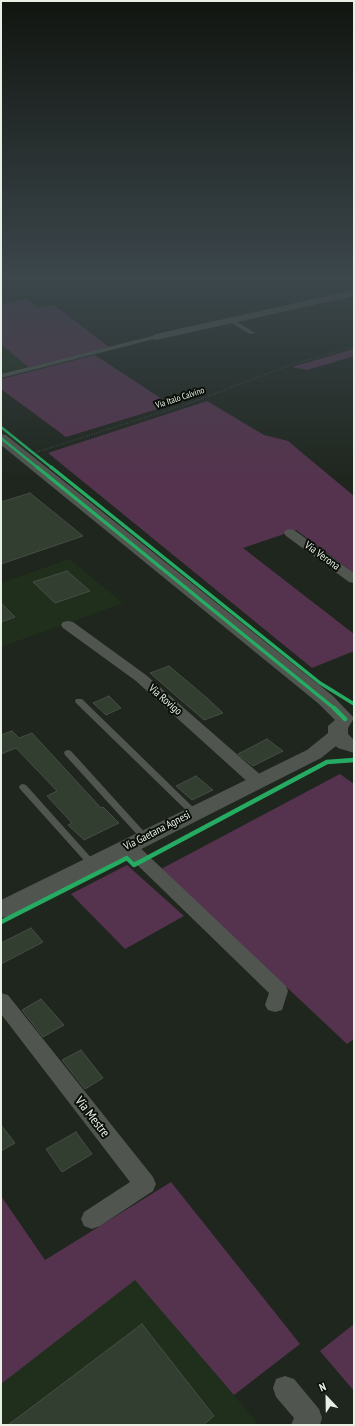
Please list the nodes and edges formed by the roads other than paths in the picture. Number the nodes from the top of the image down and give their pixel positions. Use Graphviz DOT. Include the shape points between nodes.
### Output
graph roads {
  1 [pos="114,348"];
  2 [pos="1,376"];
  3 [pos="1,438"];
  4 [pos="290,533"];
  5 [pos="354,579"];
  6 [pos="68,625"];
  7 [pos="79,701"];
  8 [pos="348,721"];
  9 [pos="354,748"];
  10 [pos="68,753"];
  11 [pos="314,754"];
  12 [pos="257,781"];
  13 [pos="23,787"];
  14 [pos="194,813"];
  15 [pos="137,842"];
  16 [pos="92,864"];
  17 [pos="1,910"];
  18 [pos="1,1000"];
  19 [pos="275,1005"];
  20 [pos="92,1219"];
  21 [pos="284,1388"];
  22 [pos="304,1425"];
  1 -- 2 [label="lane"];
  3 -- 8 [label="street" via="326,700"];
  4 -- 5 [label="street, Via Verona"];
  6 -- 12 [label="street, Via Rovigo" via="141,678"];
  7 -- 14 [label="lane"];
  8 -- 9 [label="street" via="345,744"];
  8 -- 11 [label="street, Via Gaetana Agnesi"];
  9 -- 11 [label="street, Via Gaetana Agnesi"];
  10 -- 15 [label="lane"];
  11 -- 12 [label="street, Via Gaetana Agnesi"];
  12 -- 14 [label="street, Via Gaetana Agnesi"];
  13 -- 16 [label="lane"];
  14 -- 15 [label="street, Via Gaetana Agnesi"];
  15 -- 16 [label="street, Via Gaetana Agnesi"];
  15 -- 19 [label="street" via="279,991"];
  16 -- 17 [label="street, Via Gaetana Agnesi"];
  18 -- 20 [label="street, Via Mestre" via="145,1184"];
  21 -- 22 [label="street" via="310,1418"];
}
